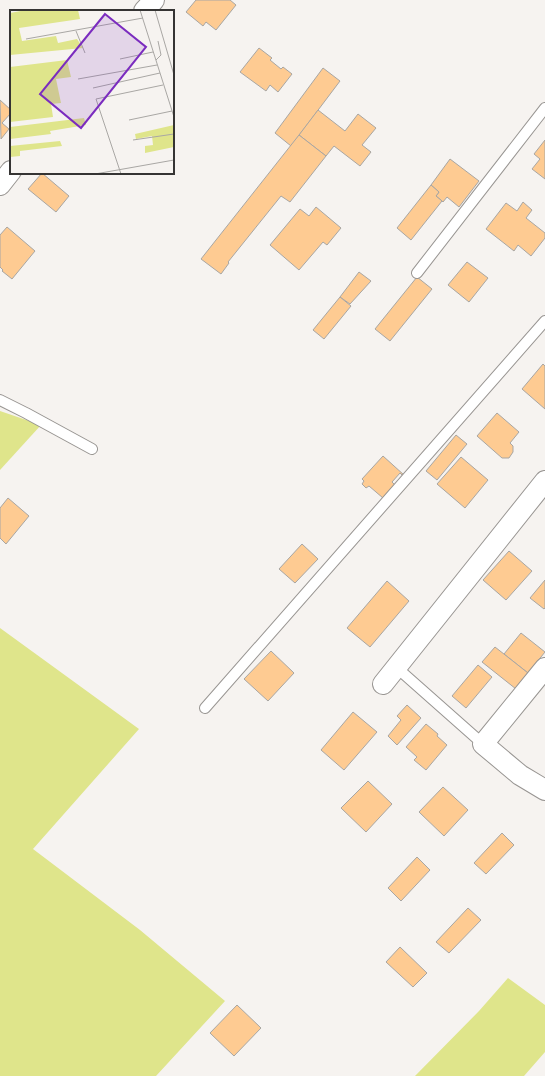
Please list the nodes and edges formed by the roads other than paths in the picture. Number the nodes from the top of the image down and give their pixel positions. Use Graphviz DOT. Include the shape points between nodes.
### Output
graph roads {
  1 [pos="154,0"];
  2 [pos="145,10"];
  3 [pos="545,108"];
  4 [pos="10,173"];
  5 [pos="0,185"];
  6 [pos="417,273"];
  7 [pos="545,321"];
  8 [pos="0,400"];
  9 [pos="92,449"];
  10 [pos="545,481"];
  11 [pos="396,667"];
  12 [pos="545,668"];
  13 [pos="383,684"];
  14 [pos="205,708"];
  15 [pos="484,744"];
  16 [pos="545,790"];
  1 -- 2 [label="street"];
  3 -- 6 [label="lane"];
  4 -- 5 [label="street"];
  7 -- 14 [label="lane"];
  8 -- 9 [label="lane"];
  10 -- 11 [label="street"];
  11 -- 13 [label="street"];
  11 -- 15 [label="lane"];
  12 -- 15 [label="street"];
  15 -- 16 [label="street" via="520,775"];
}
